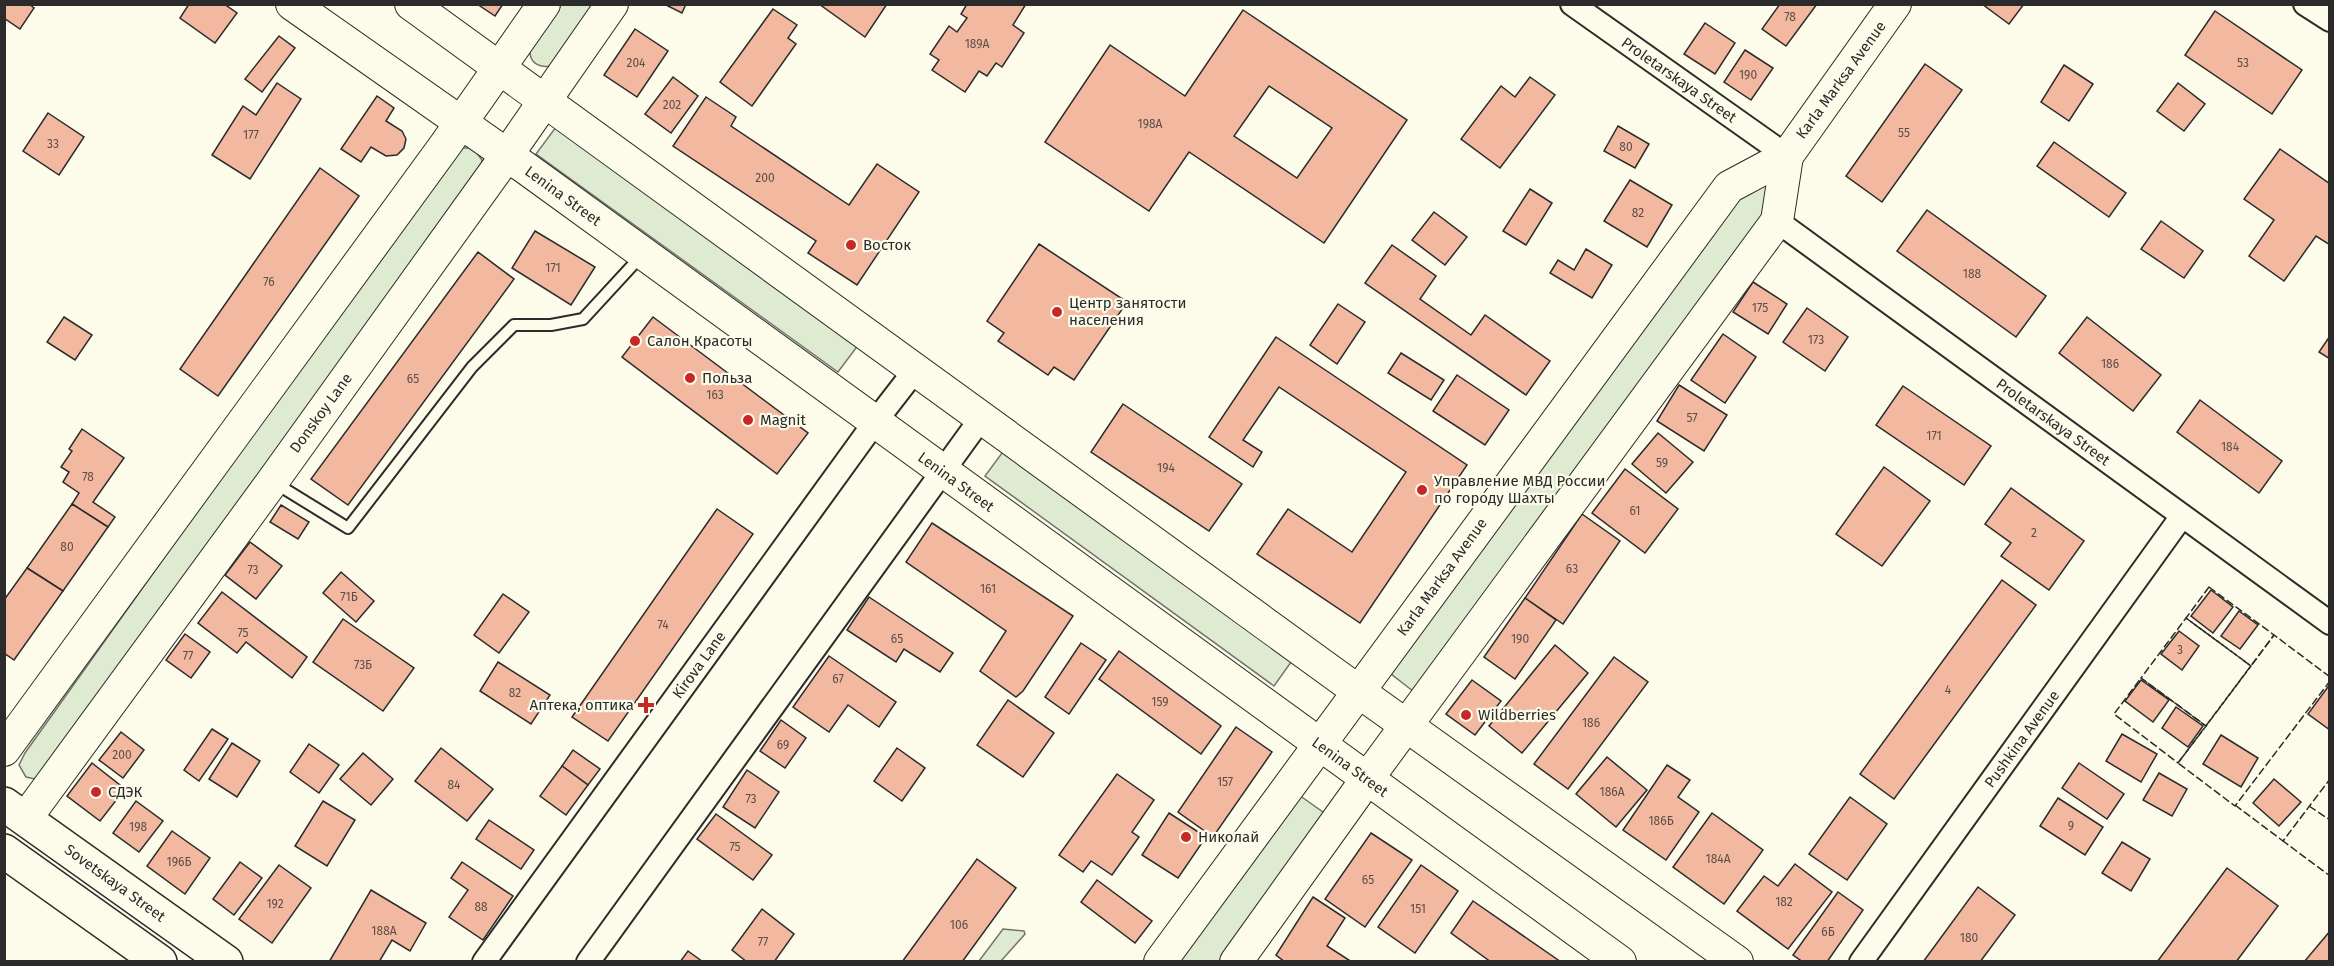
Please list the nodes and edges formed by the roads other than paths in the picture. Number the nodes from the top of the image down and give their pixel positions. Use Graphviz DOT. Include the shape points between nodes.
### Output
graph roads {
  1 [pos="292,4"];
  2 [pos="411,4"];
  3 [pos="544,4"];
  4 [pos="612,4"];
  5 [pos="1572,4"];
  6 [pos="1895,4"];
  7 [pos="2305,4"];
  8 [pos="2330,21"];
  9 [pos="500,67"];
  10 [pos="544,99"];
  11 [pos="462,122"];
  12 [pos="507,155"];
  13 [pos="1786,156"];
  14 [pos="1777,221"];
  15 [pos="643,254"];
  16 [pos="916,369"];
  17 [pos="982,417"];
  18 [pos="875,422"];
  19 [pos="943,473"];
  20 [pos="272,482"];
  21 [pos="2182,516"];
  22 [pos="2330,623"];
  23 [pos="1358,691"];
  24 [pos="1407,725"];
  25 [pos="1319,744"];
  26 [pos="4,750"];
  27 [pos="1366,779"];
  28 [pos="12,820"];
  29 [pos="4,851"];
  30 [pos="160,962"];
  31 [pos="226,962"];
  32 [pos="484,962"];
  33 [pos="588,962"];
  34 [pos="1160,962"];
  35 [pos="1236,962"];
  36 [pos="1620,962"];
  37 [pos="1737,962"];
  38 [pos="1861,962"];
  1 -- 11 [label="main road, Lenina Street"];
  2 -- 9 [label="main road"];
  3 -- 9 [label="main road"];
  4 -- 10 [label="main road, Donskoy Lane"];
  5 -- 13 [label="street, Proletarskaya Street"];
  6 -- 13 [label="main road, Karla Marksa Avenue"];
  7 -- 8 [label="street"];
  9 -- 10 [label="main road"];
  9 -- 11 [label="main road"];
  10 -- 12 [label="main road, Donskoy Lane"];
  10 -- 16 [label="main road"];
  11 -- 12 [label="main road, Lenina Street"];
  11 -- 26 [label="main road"];
  12 -- 15 [label="main road, Lenina Street"];
  12 -- 20 [label="main road, Donskoy Lane"];
  13 -- 14 [label="main road, Karla Marksa Avenue"];
  13 -- 23 [label="main road, Karla Marksa Avenue" via="1729,186"];
  14 -- 21 [label="street, Proletarskaya Street"];
  14 -- 24 [label="main road, Karla Marksa Avenue"];
  15 -- 18 [label="main road, Lenina Street"];
  15 -- 20 [label="lane" via="583,319 551,325 514,325 472,367 348,528"];
  16 -- 17 [label="main road"];
  16 -- 18 [label="street, Kirova Lane"];
  17 -- 19 [label="street"];
  17 -- 23 [label="main road"];
  18 -- 19 [label="main road, Lenina Street"];
  18 -- 32 [label="street, Kirova Lane"];
  19 -- 25 [label="main road, Lenina Street"];
  19 -- 33 [label="street"];
  20 -- 28 [label="main road, Donskoy Lane"];
  21 -- 22 [label="street, Proletarskaya Street"];
  21 -- 38 [label="street, Pushkina Avenue"];
  23 -- 24 [label="main road"];
  23 -- 25 [label="main road, Karla Marksa Avenue"];
  24 -- 27 [label="main road, Karla Marksa Avenue"];
  24 -- 37 [label="main road"];
  25 -- 27 [label="main road, Lenina Street"];
  25 -- 34 [label="main road, Karla Marksa Avenue"];
  27 -- 35 [label="main road, Karla Marksa Avenue"];
  27 -- 36 [label="main road, Lenina Street"];
  28 -- 31 [label="main road, Sovetskaya Street"];
  29 -- 30 [label="main road"];
}
